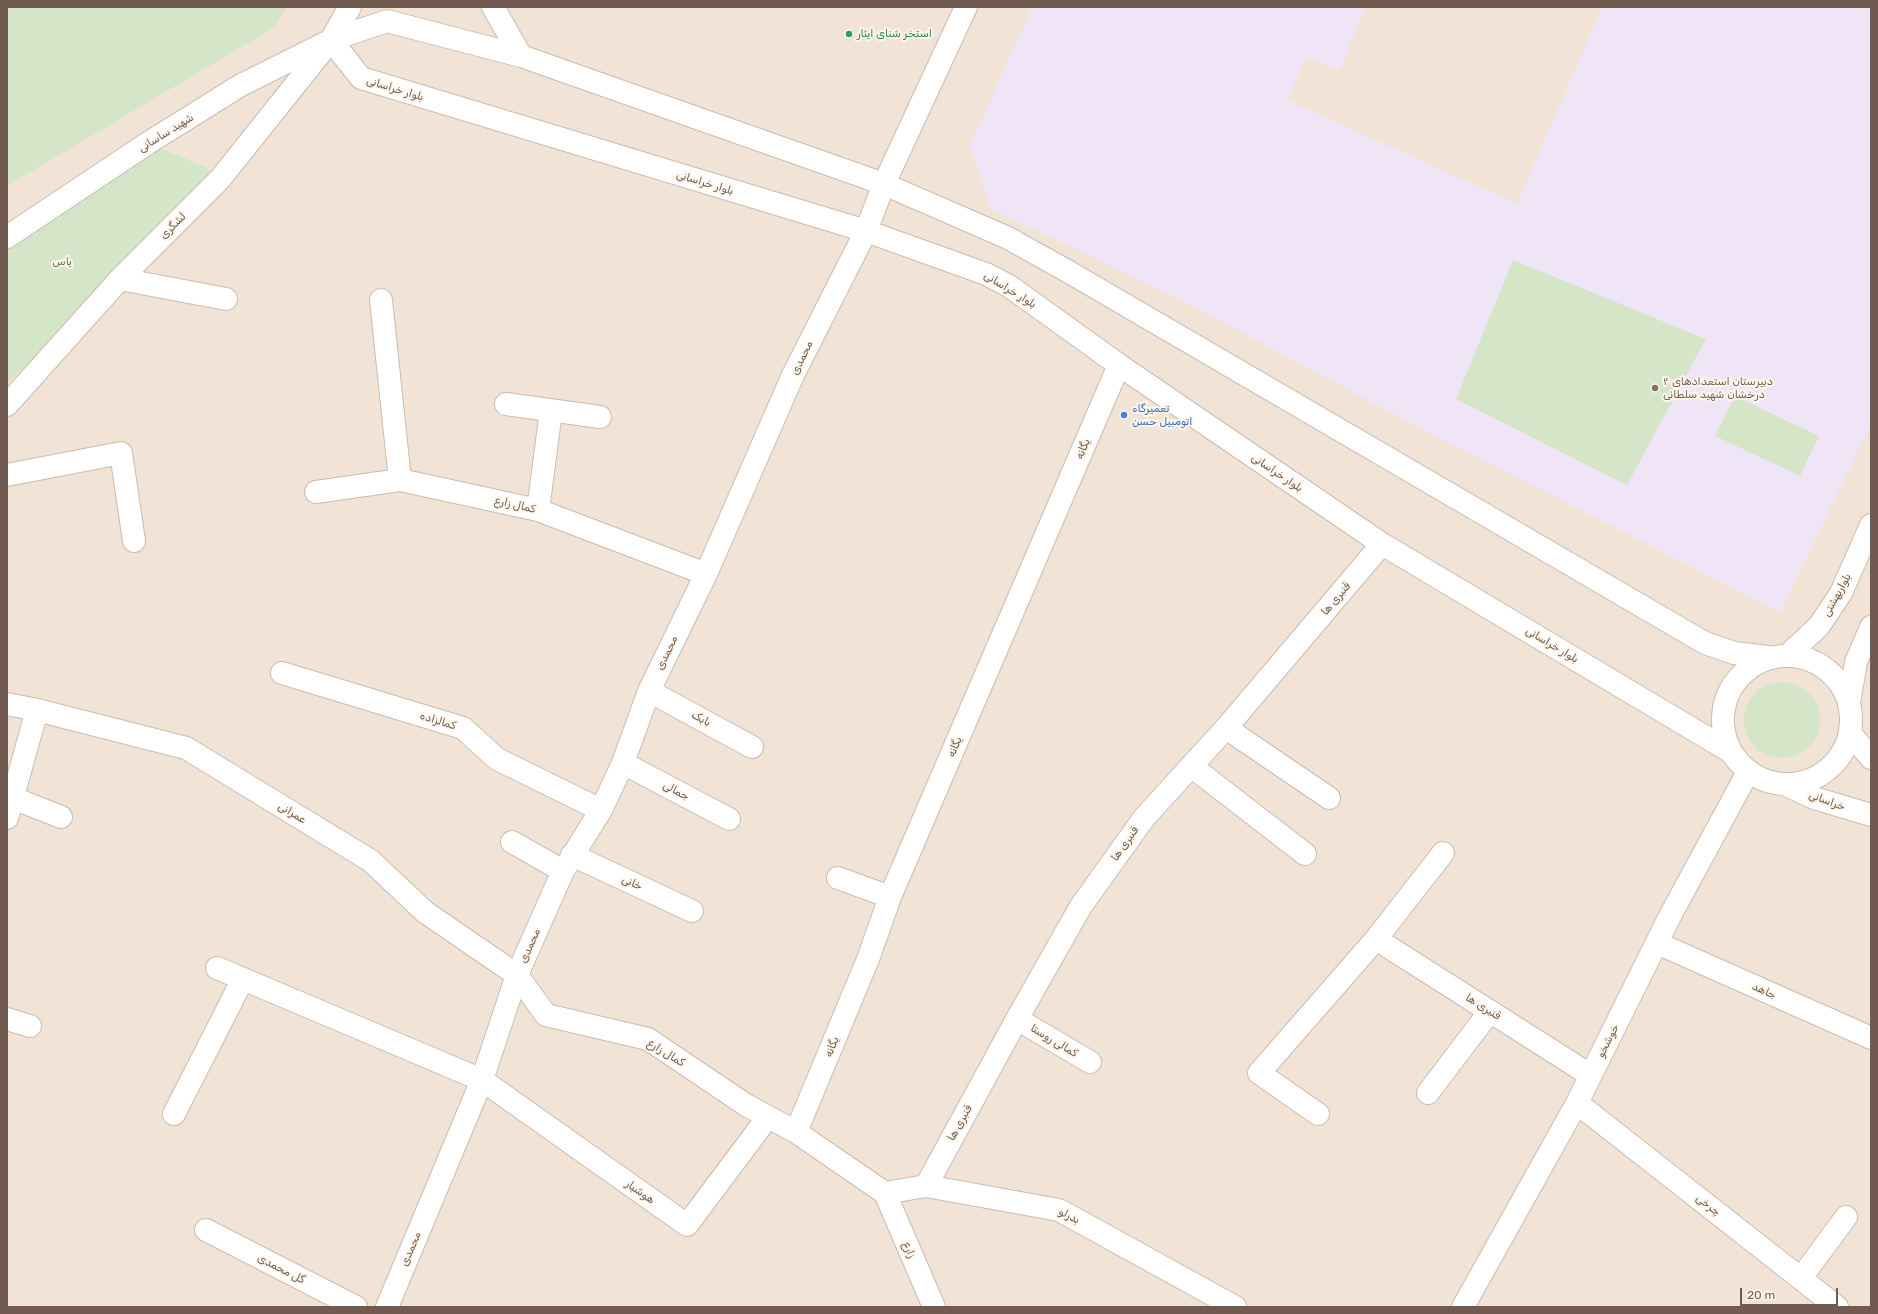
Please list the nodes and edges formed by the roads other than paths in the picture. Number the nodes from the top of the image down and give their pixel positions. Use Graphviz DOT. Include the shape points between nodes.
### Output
graph roads {
  1 [pos="350,7"];
  2 [pos="493,7"];
  3 [pos="966,7"];
  4 [pos="331,40"];
  5 [pos="521,56"];
  6 [pos="884,184"];
  7 [pos="866,231"];
  8 [pos="7,237"];
  9 [pos="120,278"];
  10 [pos="226,299"];
  11 [pos="381,300"];
  12 [pos="1119,365"];
  13 [pos="506,404"];
  14 [pos="7,405"];
  15 [pos="551,412"];
  16 [pos="600,417"];
  17 [pos="7,475"];
  18 [pos="400,480"];
  19 [pos="316,492"];
  20 [pos="538,510"];
  21 [pos="1871,525"];
  22 [pos="134,541"];
  23 [pos="1382,544"];
  24 [pos="706,574"];
  25 [pos="1871,627"];
  26 [pos="1778,655"];
  27 [pos="282,673"];
  28 [pos="649,691"];
  29 [pos="1849,702"];
  30 [pos="7,704"];
  31 [pos="37,710"];
  32 [pos="1226,728"];
  33 [pos="1851,734"];
  34 [pos="752,747"];
  35 [pos="1731,752"];
  36 [pos="1871,758"];
  37 [pos="623,763"];
  38 [pos="1191,766"];
  39 [pos="1748,772"];
  40 [pos="1784,784"];
  41 [pos="1329,798"];
  42 [pos="10,808"];
  43 [pos="601,810"];
  44 [pos="1871,815"];
  45 [pos="61,817"];
  46 [pos="729,820"];
  47 [pos="512,842"];
  48 [pos="1443,853"];
  49 [pos="1305,854"];
  50 [pos="568,863"];
  51 [pos="838,878"];
  52 [pos="890,897"];
  53 [pos="692,911"];
  54 [pos="1376,939"];
  55 [pos="1657,943"];
  56 [pos="217,968"];
  57 [pos="517,975"];
  58 [pos="243,979"];
  59 [pos="1490,1011"];
  60 [pos="1017,1019"];
  61 [pos="7,1020"];
  62 [pos="30,1026"];
  63 [pos="1871,1038"];
  64 [pos="1090,1062"];
  65 [pos="1590,1075"];
  66 [pos="482,1080"];
  67 [pos="1428,1093"];
  68 [pos="1578,1103"];
  69 [pos="174,1114"];
  70 [pos="1318,1114"];
  71 [pos="768,1117"];
  72 [pos="796,1132"];
  73 [pos="926,1186"];
  74 [pos="885,1193"];
  75 [pos="1846,1217"];
  76 [pos="206,1230"];
  77 [pos="1801,1278"];
  78 [pos="356,1307"];
  79 [pos="387,1307"];
  80 [pos="934,1307"];
  81 [pos="1235,1307"];
  82 [pos="1463,1307"];
  83 [pos="1837,1307"];
  1 -- 4 [label="street, لشگری"];
  2 -- 5 [label="street"];
  3 -- 6 [label="street, محمدی"];
  4 -- 5 [label="street" via="386,21"];
  4 -- 7 [label="street, بلوار خراسانی" via="361,78"];
  4 -- 8 [label="street, شهید ساسانی" via="241,85 148,143"];
  4 -- 9 [label="street, لشگری" via="220,180"];
  5 -- 6 [label="street"];
  6 -- 7 [label="street, محمدی"];
  6 -- 26 [label="street" via="1008,238 1069,272 1705,642 1734,652"];
  7 -- 12 [label="street, بلوار خراسانی" via="986,274 1009,286"];
  7 -- 24 [label="street, محمدی" via="793,375"];
  9 -- 10 [label="street"];
  9 -- 14 [label="street, لشگری"];
  11 -- 18 [label="street"];
  12 -- 23 [label="street, بلوار خراسانی"];
  12 -- 52 [label="street, یگانه"];
  13 -- 15 [label="street"];
  15 -- 16 [label="street"];
  15 -- 20 [label="street"];
  17 -- 22 [label="street" via="121,453"];
  18 -- 19 [label="street, کمال زارع"];
  18 -- 20 [label="street, کمال زارع"];
  20 -- 24 [label="street, کمال زارع"];
  21 -- 26 [label="street, بلواربهشتی" via="1841,593 1819,626"];
  23 -- 32 [label="street, قنبری ها"];
  23 -- 35 [label="street, بلوار خراسانی"];
  24 -- 28 [label="street, محمدی"];
  25 -- 29 [label="street" via="1856,662"];
  26 -- 29 [label="street" via="1810,660 1824,668 1836,680"];
  26 -- 35 [label="street" via="1739,676 1729,689 1723,704 1722,721 1724,737"];
  27 -- 43 [label="street, کمالزاده" via="463,728 497,759"];
  28 -- 34 [label="street, بابک"];
  28 -- 37 [label="street, محمدی"];
  29 -- 33 [label="street" via="1852,717"];
  30 -- 31 [label="street, عمرانی"];
  31 -- 42 [label="street"];
  31 -- 57 [label="street, عمرانی" via="186,748 371,861 425,912"];
  32 -- 38 [label="street, قنبری ها"];
  32 -- 41 [label="street"];
  33 -- 36 [label="street"];
  33 -- 40 [label="street" via="1846,751 1836,764 1807,780"];
  35 -- 39 [label="street"];
  37 -- 43 [label="street, محمدی"];
  37 -- 46 [label="street, جمالی"];
  38 -- 49 [label="street"];
  38 -- 60 [label="street, قنبری ها" via="1144,818 1086,900"];
  39 -- 40 [label="street"];
  39 -- 55 [label="street, خوشخو"];
  40 -- 44 [label="street, خراسانی" via="1814,798"];
  42 -- 45 [label="street"];
  43 -- 50 [label="street, محمدی"];
  47 -- 50 [label="street, خانی"];
  48 -- 54 [label="street"];
  50 -- 53 [label="street, خانی"];
  50 -- 57 [label="street, محمدی"];
  51 -- 52 [label="street"];
  52 -- 72 [label="street, یگانه" via="868,959"];
  54 -- 59 [label="street, قنبری ها"];
  54 -- 70 [label="street" via="1259,1073"];
  55 -- 63 [label="street, جاهد"];
  55 -- 65 [label="street, خوشخو"];
  56 -- 58 [label="street"];
  57 -- 66 [label="street, محمدی"];
  57 -- 71 [label="street, کمال زارع" via="546,1015 648,1040"];
  58 -- 66 [label="street"];
  58 -- 69 [label="street"];
  59 -- 65 [label="street, قنبری ها"];
  59 -- 67 [label="street"];
  60 -- 64 [label="street, کمالی روستا"];
  60 -- 73 [label="street, قنبری ها"];
  61 -- 62 [label="street"];
  65 -- 68 [label="street, خوشخو"];
  66 -- 71 [label="street, هوشیار" via="687,1225"];
  66 -- 79 [label="street, محمدی"];
  68 -- 77 [label="street, چرخی"];
  68 -- 82 [label="street, خوشخو"];
  71 -- 72 [label="street, کمال زارع"];
  72 -- 74 [label="street, کمال زارع"];
  73 -- 74 [label="street, بدرلو"];
  73 -- 81 [label="street, بدرلو" via="1059,1210"];
  74 -- 80 [label="street, زارع"];
  75 -- 77 [label="street"];
  76 -- 78 [label="street, گل محمدی"];
  77 -- 83 [label="street, چرخی"];
}
